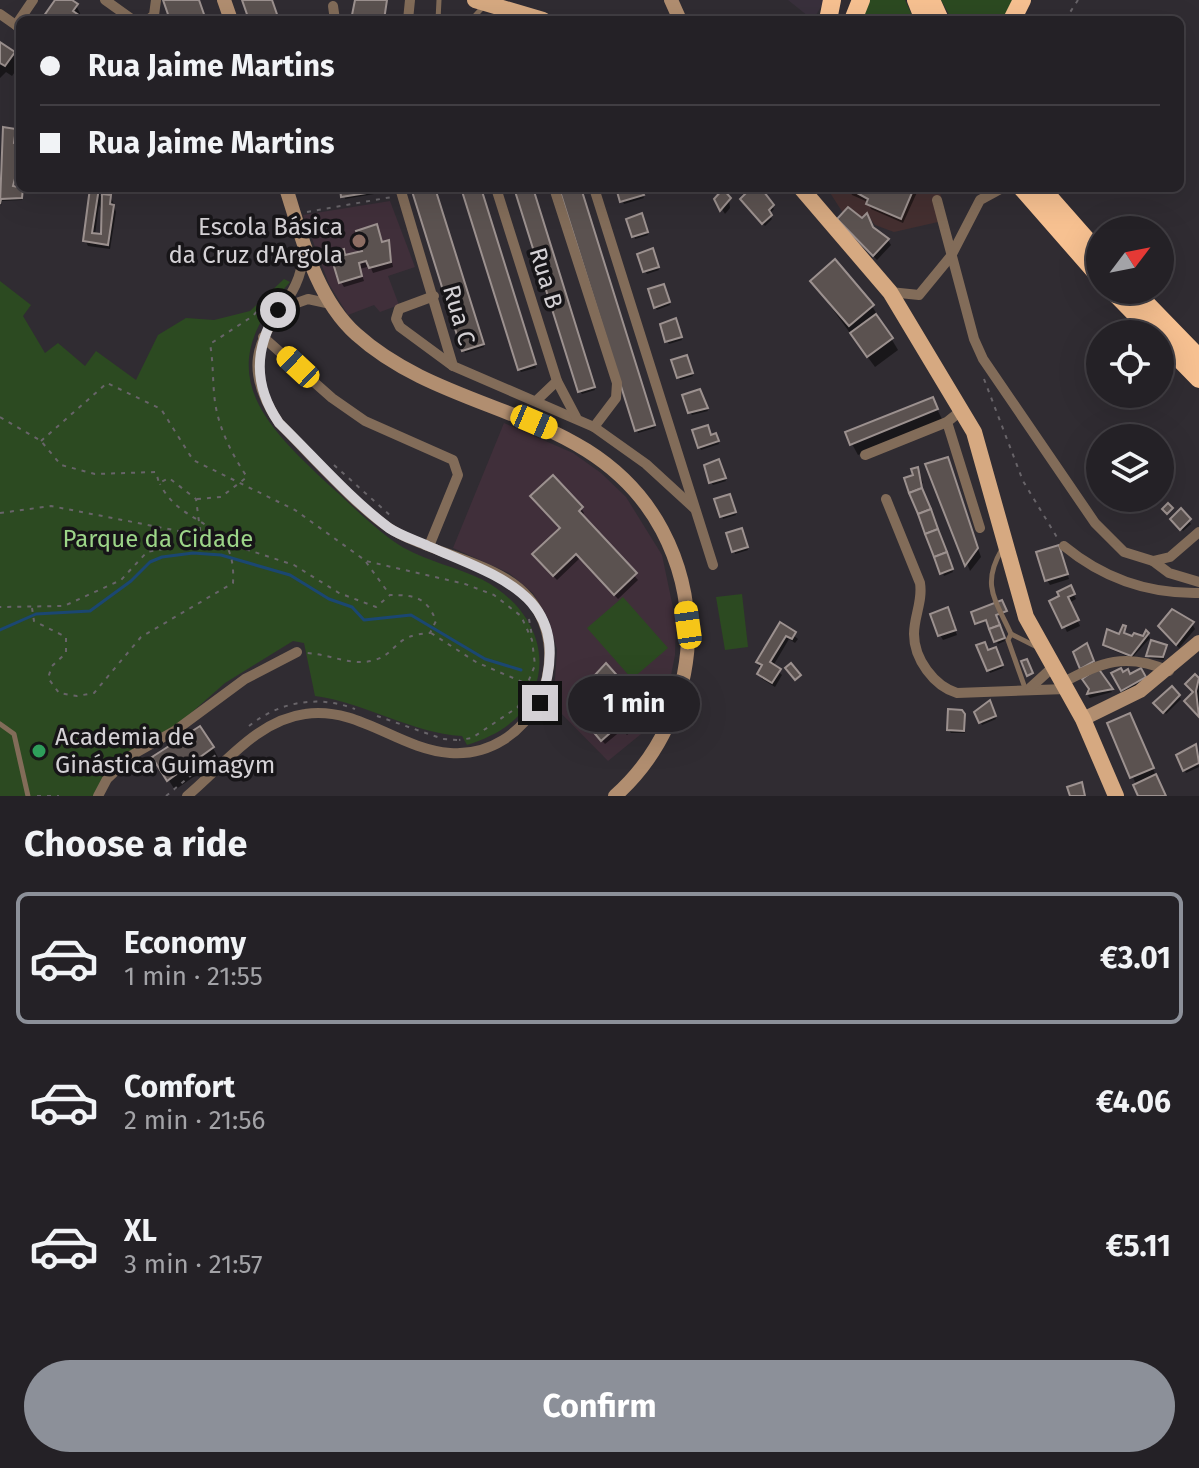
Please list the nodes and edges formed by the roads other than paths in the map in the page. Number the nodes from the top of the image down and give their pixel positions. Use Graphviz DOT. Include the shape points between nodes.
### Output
graph roads {
  1 [pos="105,0"];
  2 [pos="481,2"];
  3 [pos="333,6"];
  4 [pos="127,16"];
  5 [pos="334,16"];
  6 [pos="529,16"];
  7 [pos="287,192"];
  8 [pos="401,192"];
  9 [pos="497,192"];
  10 [pos="555,192"];
  11 [pos="595,192"];
  12 [pos="805,192"];
  13 [pos="818,192"];
  14 [pos="995,192"];
  15 [pos="1026,192"];
  16 [pos="1047,192"];
  17 [pos="937,200"];
  18 [pos="823,213"];
  19 [pos="1086,238"];
  20 [pos="303,242"];
  21 [pos="951,256"];
  22 [pos="1086,261"];
  23 [pos="300,273"];
  24 [pos="317,273"];
  25 [pos="295,284"];
  26 [pos="890,292"];
  27 [pos="434,296"];
  28 [pos="308,299"];
  29 [pos="325,299"];
  30 [pos="1126,304"];
  31 [pos="1147,304"];
  32 [pos="278,310"];
  33 [pos="1141,320"];
  34 [pos="263,337"];
  35 [pos="1174,353"];
  36 [pos="1199,358"];
  37 [pos="453,366"];
  38 [pos="1199,379"];
  39 [pos="557,381"];
  40 [pos="536,401"];
  41 [pos="962,410"];
  42 [pos="576,417"];
  43 [pos="947,422"];
  44 [pos="594,427"];
  45 [pos="865,455"];
  46 [pos="886,499"];
  47 [pos="973,507"];
  48 [pos="694,508"];
  49 [pos="996,509"];
  50 [pos="980,528"];
  51 [pos="1199,532"];
  52 [pos="1005,545"];
  53 [pos="429,546"];
  54 [pos="1064,546"];
  55 [pos="1153,561"];
  56 [pos="713,565"];
  57 [pos="1199,582"];
  58 [pos="1199,593"];
  59 [pos="1011,634"];
  60 [pos="1199,642"];
  61 [pos="1044,650"];
  62 [pos="297,652"];
  63 [pos="1053,667"];
  64 [pos="1169,671"];
  65 [pos="1064,686"];
  66 [pos="1028,688"];
  67 [pos="1083,719"];
  68 [pos="0,724"];
  69 [pos="28,796"];
  70 [pos="98,796"];
  71 [pos="187,796"];
  72 [pos="615,796"];
  73 [pos="1116,796"];
  1 -- 4 [label="street"];
  2 -- 6 [label="main road"];
  3 -- 5 [label="street"];
  7 -- 20 [label="street"];
  8 -- 27 [label="street, Rua C"];
  9 -- 39 [label="street, Rua B"];
  10 -- 44 [label="street" via="617,383 616,398"];
  11 -- 48 [label="street"];
  12 -- 18 [label="main road"];
  13 -- 18 [label="main road"];
  14 -- 21 [label="street" via="980,200"];
  15 -- 22 [label="highway"];
  16 -- 19 [label="highway"];
  17 -- 21 [label="street"];
  18 -- 26 [label="main road"];
  20 -- 23 [label="street"];
  20 -- 24 [label="street"];
  21 -- 26 [label="street" via="919,295"];
  21 -- 55 [label="street" via="974,339 999,385 1095,523 1124,552"];
  23 -- 24 [label="street"];
  23 -- 25 [label="street"];
  24 -- 29 [label="street"];
  25 -- 28 [label="street"];
  25 -- 32 [label="street"];
  26 -- 41 [label="main road"];
  27 -- 37 [label="street, Rua C"];
  27 -- 37 [label="street" via="399,309 396,319"];
  28 -- 29 [label="street"];
  28 -- 32 [label="street"];
  29 -- 72 [label="street" via="357,336 400,367 582,446 613,467 653,513 683,583 687,664 666,731"];
  30 -- 33 [label="highway"];
  31 -- 36 [label="highway"];
  32 -- 34 [label="street"];
  34 -- 53 [label="street" via="258,357 262,391 279,423 388,527"];
  34 -- 53 [label="street" via="348,410 453,460 458,475"];
  35 -- 38 [label="highway"];
  37 -- 40 [label="street, Rua C"];
  39 -- 40 [label="street"];
  39 -- 42 [label="street, Rua B"];
  40 -- 42 [label="street, Rua C"];
  41 -- 43 [label="street"];
  41 -- 49 [label="main road"];
  42 -- 44 [label="street, Rua C"];
  43 -- 45 [label="street"];
  43 -- 47 [label="street"];
  44 -- 48 [label="street, Rua C"];
  46 -- 66 [label="street" via="920,583 914,633 917,655 931,674 946,690 957,693"];
  47 -- 49 [label="street"];
  47 -- 50 [label="street"];
  48 -- 56 [label="street"];
  49 -- 52 [label="main road"];
  51 -- 55 [label="street" via="1170,557"];
  52 -- 59 [label="lane" via="991,568 989,585"];
  52 -- 61 [label="main road" via="1026,617"];
  53 -- 71 [label="street" via="514,584 529,598 548,636 548,679 540,703 508,737 470,752 428,749 343,714 303,714 257,734"];
  54 -- 58 [label="street" via="1093,567 1135,586"];
  55 -- 57 [label="street" via="1169,573"];
  59 -- 61 [label="lane"];
  59 -- 66 [label="lane" via="1008,640"];
  60 -- 64 [label="street"];
  61 -- 63 [label="main road"];
  62 -- 70 [label="street" via="245,679 132,755"];
  63 -- 65 [label="main road"];
  63 -- 66 [label="street"];
  64 -- 65 [label="street" via="1153,664 1105,661"];
  64 -- 67 [label="street"];
  65 -- 66 [label="street"];
  65 -- 67 [label="main road"];
  67 -- 73 [label="main road"];
  68 -- 69 [label="lane" via="14,734"];
}
